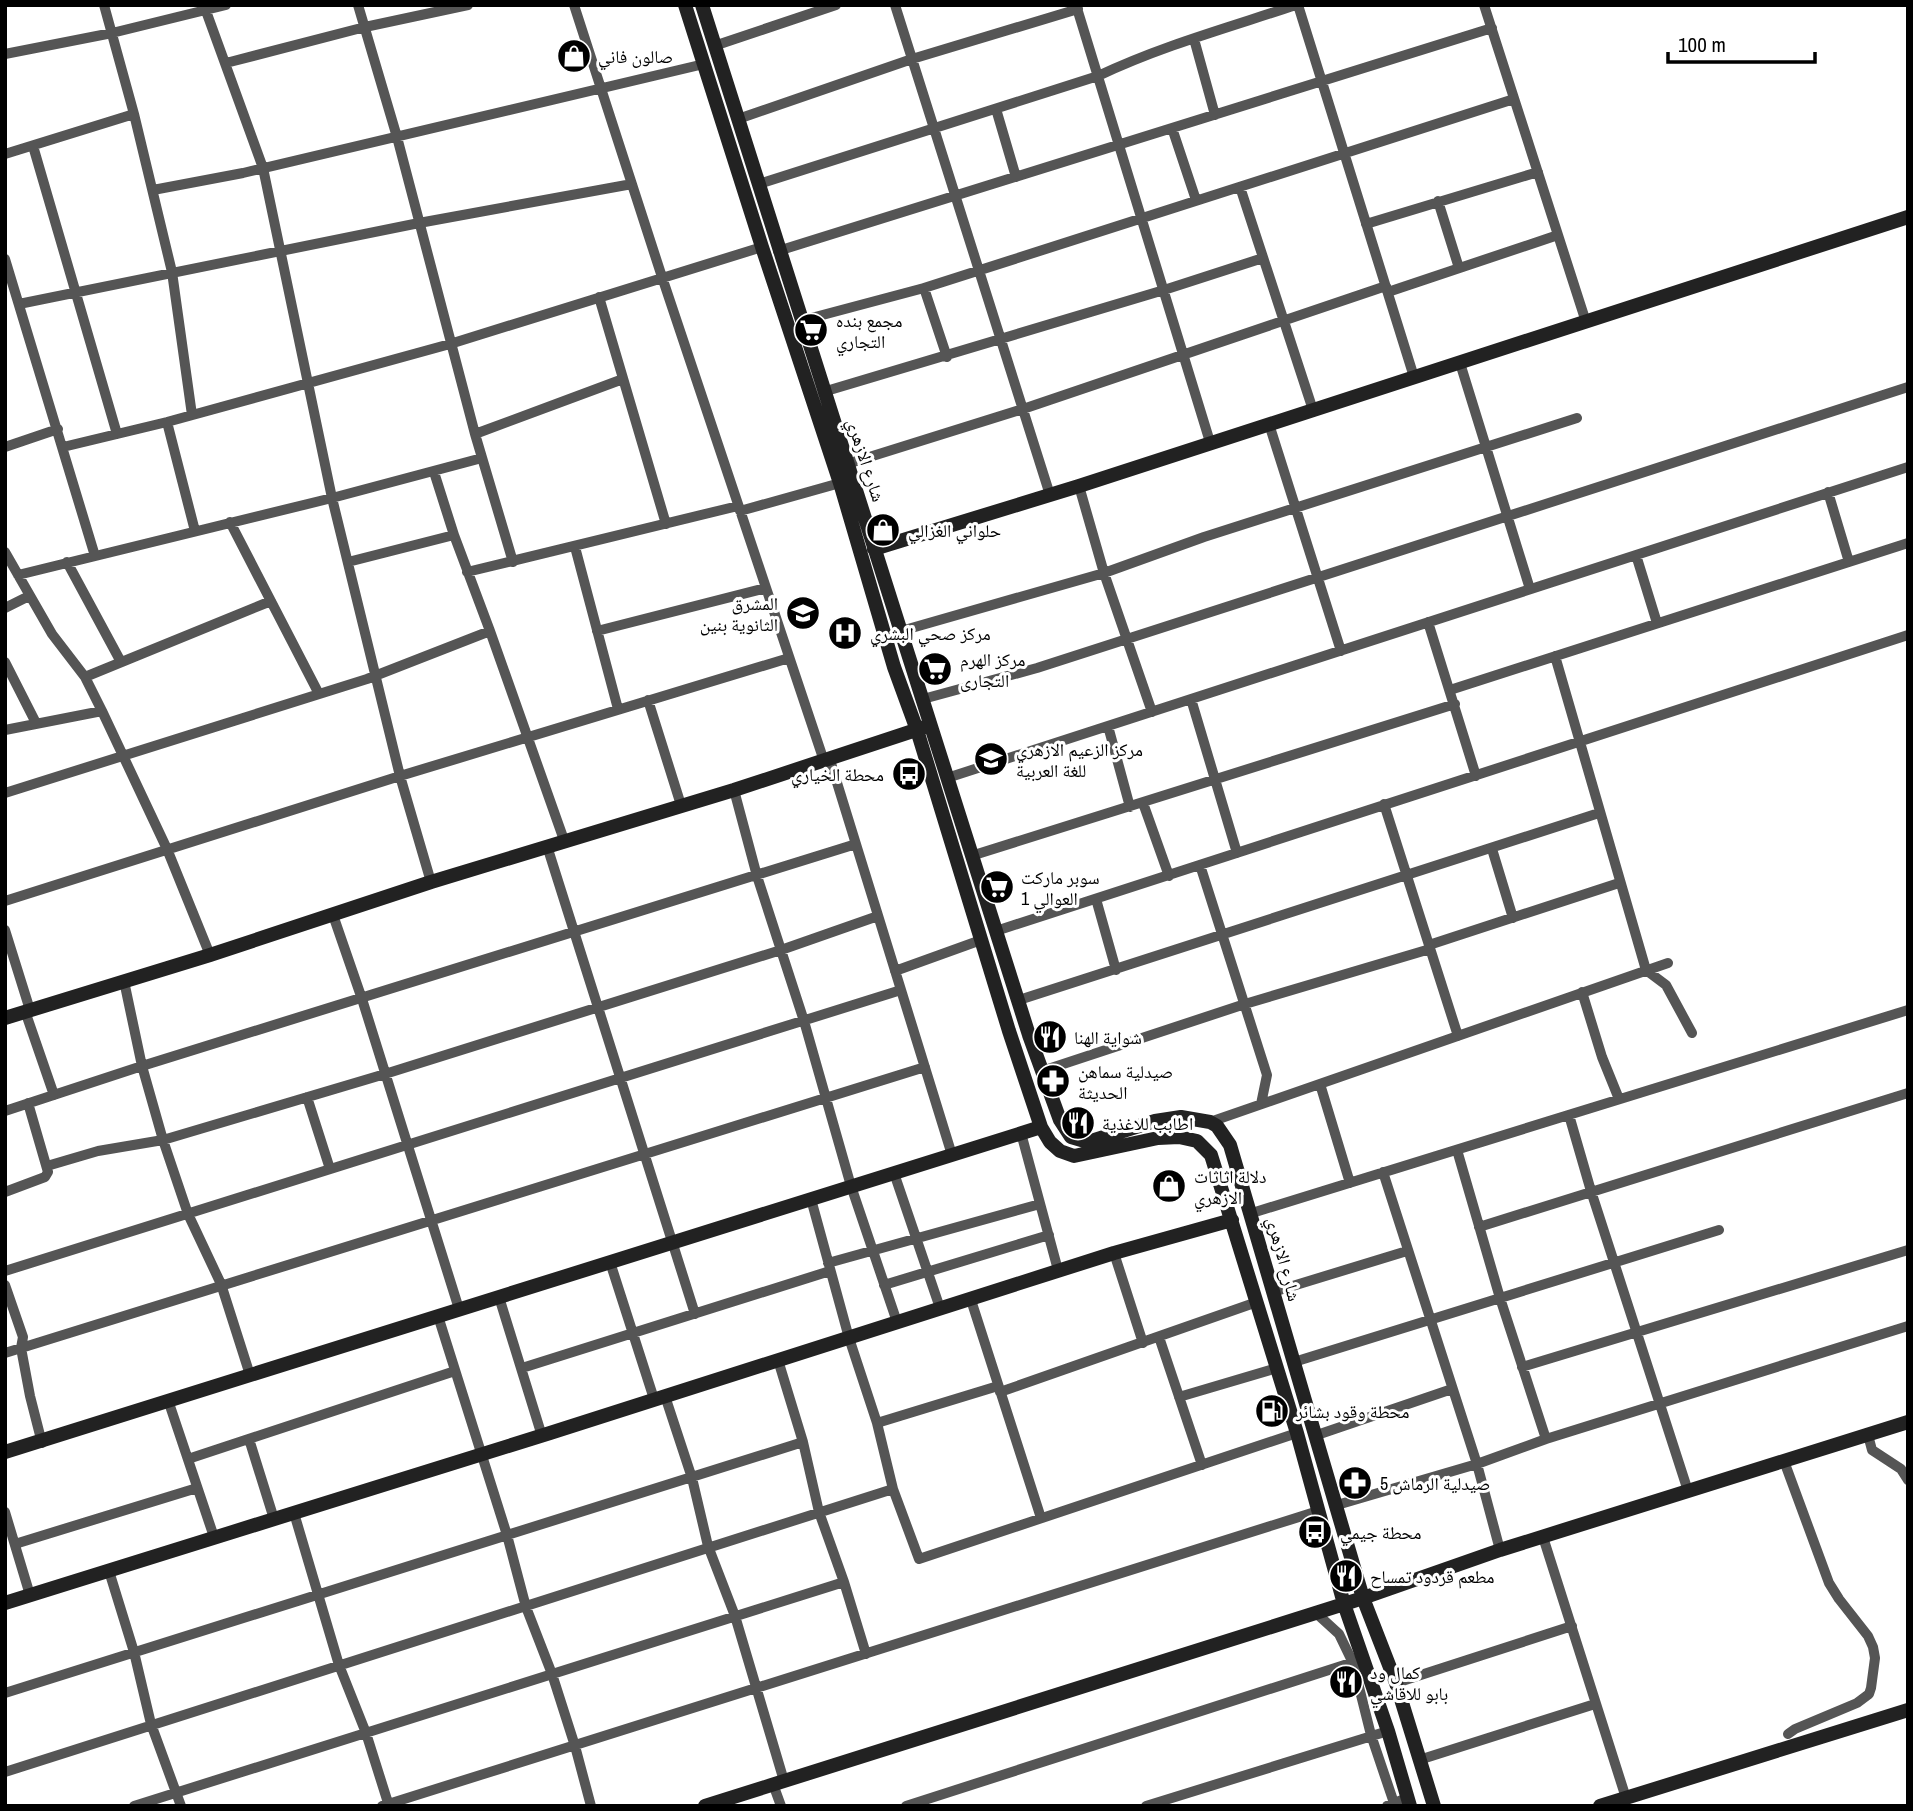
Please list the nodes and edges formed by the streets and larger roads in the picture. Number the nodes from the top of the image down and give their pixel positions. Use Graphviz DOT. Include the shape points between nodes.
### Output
graph roads {
  1 [pos="104,5"];
  2 [pos="226,5"];
  3 [pos="358,5"];
  4 [pos="468,5"];
  5 [pos="574,5"];
  6 [pos="685,5"];
  7 [pos="702,5"];
  8 [pos="836,5"];
  9 [pos="895,5"];
  10 [pos="1297,5"];
  11 [pos="1484,5"];
  12 [pos="1077,7"];
  13 [pos="206,11"];
  14 [pos="365,27"];
  15 [pos="1492,28"];
  16 [pos="112,33"];
  17 [pos="1194,39"];
  18 [pos="714,46"];
  19 [pos="5,54"];
  20 [pos="912,59"];
  21 [pos="226,63"];
  22 [pos="704,64"];
  23 [pos="1098,76"];
  24 [pos="1322,81"];
  25 [pos="602,89"];
  26 [pos="1514,99"];
  27 [pos="996,109"];
  28 [pos="134,114"];
  29 [pos="1215,115"];
  30 [pos="738,119"];
  31 [pos="1172,128"];
  32 [pos="934,129"];
  33 [pos="397,137"];
  34 [pos="1119,145"];
  35 [pos="33,146"];
  36 [pos="1344,153"];
  37 [pos="5,154"];
  38 [pos="263,168"];
  39 [pos="1538,172"];
  40 [pos="1016,177"];
  41 [pos="632,184"];
  42 [pos="759,184"];
  43 [pos="1240,187"];
  44 [pos="153,190"];
  45 [pos="956,196"];
  46 [pos="1196,200"];
  47 [pos="1438,201"];
  48 [pos="1142,218"];
  49 [pos="1908,218"];
  50 [pos="419,223"];
  51 [pos="1366,224"];
  52 [pos="1558,235"];
  53 [pos="762,247"];
  54 [pos="279,251"];
  55 [pos="778,251"];
  56 [pos="1263,258"];
  57 [pos="6,262"];
  58 [pos="1459,268"];
  59 [pos="979,270"];
  60 [pos="172,272"];
  61 [pos="662,277"];
  62 [pos="924,288"];
  63 [pos="1387,289"];
  64 [pos="1164,290"];
  65 [pos="77,291"];
  66 [pos="599,297"];
  67 [pos="19,304"];
  68 [pos="800,321"];
  69 [pos="1283,321"];
  70 [pos="1586,322"];
  71 [pos="1001,339"];
  72 [pos="450,344"];
  73 [pos="1184,355"];
  74 [pos="947,357"];
  75 [pos="1460,363"];
  76 [pos="1414,377"];
  77 [pos="623,379"];
  78 [pos="306,384"];
  79 [pos="1908,387"];
  80 [pos="823,392"];
  81 [pos="1023,410"];
  82 [pos="1313,410"];
  83 [pos="192,415"];
  84 [pos="1577,418"];
  85 [pos="167,422"];
  86 [pos="1269,424"];
  87 [pos="58,429"];
  88 [pos="117,434"];
  89 [pos="475,434"];
  90 [pos="1210,442"];
  91 [pos="5,447"];
  92 [pos="63,447"];
  93 [pos="1487,447"];
  94 [pos="482,458"];
  95 [pos="847,464"];
  96 [pos="1908,467"];
  97 [pos="434,472"];
  98 [pos="840,483"];
  99 [pos="1079,486"];
  100 [pos="1828,492"];
  101 [pos="1051,495"];
  102 [pos="332,498"];
  103 [pos="1294,508"];
  104 [pos="739,509"];
  105 [pos="1506,516"];
  106 [pos="230,522"];
  107 [pos="666,524"];
  108 [pos="195,531"];
  109 [pos="454,535"];
  110 [pos="1908,543"];
  111 [pos="575,547"];
  112 [pos="874,549"];
  113 [pos="5,552"];
  114 [pos="1636,555"];
  115 [pos="95,556"];
  116 [pos="67,562"];
  117 [pos="348,562"];
  118 [pos="513,562"];
  119 [pos="1849,562"];
  120 [pos="467,572"];
  121 [pos="1104,573"];
  122 [pos="18,575"];
  123 [pos="1318,577"];
  124 [pos="766,588"];
  125 [pos="1530,589"];
  126 [pos="29,596"];
  127 [pos="271,601"];
  128 [pos="5,608"];
  129 [pos="1428,622"];
  130 [pos="1657,623"];
  131 [pos="491,631"];
  132 [pos="597,631"];
  133 [pos="901,631"];
  134 [pos="1908,635"];
  135 [pos="1126,639"];
  136 [pos="1341,651"];
  137 [pos="1555,656"];
  138 [pos="789,658"];
  139 [pos="5,662"];
  140 [pos="121,662"];
  141 [pos="374,676"];
  142 [pos="85,677"];
  143 [pos="1450,690"];
  144 [pos="320,694"];
  145 [pos="923,699"];
  146 [pos="1191,699"];
  147 [pos="648,700"];
  148 [pos="1455,704"];
  149 [pos="618,709"];
  150 [pos="102,711"];
  151 [pos="1152,712"];
  152 [pos="36,723"];
  153 [pos="1108,726"];
  154 [pos="923,727"];
  155 [pos="5,730"];
  156 [pos="529,737"];
  157 [pos="1579,742"];
  158 [pos="124,756"];
  159 [pos="827,761"];
  160 [pos="400,776"];
  161 [pos="1476,776"];
  162 [pos="947,778"];
  163 [pos="1215,780"];
  164 [pos="734,790"];
  165 [pos="5,793"];
  166 [pos="1143,803"];
  167 [pos="1384,804"];
  168 [pos="681,805"];
  169 [pos="1130,807"];
  170 [pos="1599,813"];
  171 [pos="564,841"];
  172 [pos="856,844"];
  173 [pos="547,846"];
  174 [pos="167,849"];
  175 [pos="1492,849"];
  176 [pos="1237,853"];
  177 [pos="971,856"];
  178 [pos="1199,865"];
  179 [pos="757,876"];
  180 [pos="1169,876"];
  181 [pos="1407,876"];
  182 [pos="432,882"];
  183 [pos="1619,883"];
  184 [pos="1096,899"];
  185 [pos="5,901"];
  186 [pos="333,915"];
  187 [pos="878,916"];
  188 [pos="1513,918"];
  189 [pos="5,930"];
  190 [pos="996,931"];
  191 [pos="574,933"];
  192 [pos="1224,935"];
  193 [pos="981,940"];
  194 [pos="1429,947"];
  195 [pos="780,950"];
  196 [pos="210,955"];
  197 [pos="1668,963"];
  198 [pos="1116,970"];
  199 [pos="1646,970"];
  200 [pos="895,971"];
  201 [pos="124,981"];
  202 [pos="901,990"];
  203 [pos="1583,992"];
  204 [pos="362,999"];
  205 [pos="1019,1000"];
  206 [pos="1245,1004"];
  207 [pos="597,1007"];
  208 [pos="1908,1010"];
  209 [pos="28,1011"];
  210 [pos="5,1018"];
  211 [pos="804,1021"];
  212 [pos="1692,1032"];
  213 [pos="1458,1036"];
  214 [pos="142,1066"];
  215 [pos="925,1067"];
  216 [pos="1042,1071"];
  217 [pos="385,1074"];
  218 [pos="620,1078"];
  219 [pos="1320,1084"];
  220 [pos="1908,1093"];
  221 [pos="54,1095"];
  222 [pos="307,1097"];
  223 [pos="826,1097"];
  224 [pos="1619,1099"];
  225 [pos="28,1103"];
  226 [pos="1261,1104"];
  227 [pos="5,1111"];
  228 [pos="1569,1115"];
  229 [pos="1210,1122"];
  230 [pos="1041,1127"];
  231 [pos="1021,1133"];
  232 [pos="163,1140"];
  233 [pos="407,1145"];
  234 [pos="1457,1150"];
  235 [pos="643,1153"];
  236 [pos="952,1155"];
  237 [pos="47,1166"];
  238 [pos="330,1169"];
  239 [pos="1384,1172"];
  240 [pos="894,1173"];
  241 [pos="1350,1183"];
  242 [pos="851,1186"];
  243 [pos="1591,1191"];
  244 [pos="5,1192"];
  245 [pos="811,1199"];
  246 [pos="1040,1204"];
  247 [pos="1252,1213"];
  248 [pos="187,1214"];
  249 [pos="430,1220"];
  250 [pos="1232,1220"];
  251 [pos="1479,1227"];
  252 [pos="1719,1230"];
  253 [pos="1049,1235"];
  254 [pos="916,1239"];
  255 [pos="671,1243"];
  256 [pos="1908,1250"];
  257 [pos="873,1251"];
  258 [pos="1407,1251"];
  259 [pos="1114,1253"];
  260 [pos="610,1262"];
  261 [pos="1613,1262"];
  262 [pos="829,1267"];
  263 [pos="1058,1270"];
  264 [pos="5,1271"];
  265 [pos="927,1271"];
  266 [pos="221,1284"];
  267 [pos="5,1285"];
  268 [pos="884,1285"];
  269 [pos="1273,1292"];
  270 [pos="499,1297"];
  271 [pos="1500,1298"];
  272 [pos="971,1300"];
  273 [pos="1257,1301"];
  274 [pos="940,1308"];
  275 [pos="459,1309"];
  276 [pos="695,1314"];
  277 [pos="438,1316"];
  278 [pos="1431,1319"];
  279 [pos="897,1322"];
  280 [pos="1908,1326"];
  281 [pos="633,1333"];
  282 [pos="1637,1334"];
  283 [pos="1159,1337"];
  284 [pos="849,1338"];
  285 [pos="1143,1343"];
  286 [pos="22,1348"];
  287 [pos="5,1353"];
  288 [pos="778,1360"];
  289 [pos="1294,1362"];
  290 [pos="1522,1367"];
  291 [pos="522,1368"];
  292 [pos="1277,1368"];
  293 [pos="455,1371"];
  294 [pos="250,1375"];
  295 [pos="999,1389"];
  296 [pos="1452,1389"];
  297 [pos="660,1397"];
  298 [pos="1179,1397"];
  299 [pos="168,1401"];
  300 [pos="1660,1404"];
  301 [pos="1908,1422"];
  302 [pos="877,1423"];
  303 [pos="1297,1433"];
  304 [pos="1317,1435"];
  305 [pos="1868,1435"];
  306 [pos="542,1436"];
  307 [pos="248,1439"];
  308 [pos="1546,1439"];
  309 [pos="803,1442"];
  310 [pos="42,1443"];
  311 [pos="5,1452"];
  312 [pos="481,1454"];
  313 [pos="188,1459"];
  314 [pos="1784,1461"];
  315 [pos="1477,1464"];
  316 [pos="1202,1465"];
  317 [pos="1907,1476"];
  318 [pos="692,1478"];
  319 [pos="197,1488"];
  320 [pos="893,1489"];
  321 [pos="1688,1491"];
  322 [pos="1337,1505"];
  323 [pos="1318,1511"];
  324 [pos="819,1512"];
  325 [pos="294,1513"];
  326 [pos="6,1514"];
  327 [pos="1041,1518"];
  328 [pos="274,1519"];
  329 [pos="507,1535"];
  330 [pos="1544,1536"];
  331 [pos="214,1537"];
  332 [pos="15,1544"];
  333 [pos="708,1546"];
  334 [pos="1500,1550"];
  335 [pos="109,1571"];
  336 [pos="844,1582"];
  337 [pos="320,1593"];
  338 [pos="30,1595"];
  339 [pos="1363,1598"];
  340 [pos="5,1603"];
  341 [pos="1344,1604"];
  342 [pos="526,1606"];
  343 [pos="1316,1613"];
  344 [pos="735,1616"];
  345 [pos="1572,1626"];
  346 [pos="134,1653"];
  347 [pos="866,1654"];
  348 [pos="1358,1661"];
  349 [pos="339,1665"];
  350 [pos="552,1674"];
  351 [pos="1396,1683"];
  352 [pos="758,1688"];
  353 [pos="5,1693"];
  354 [pos="1595,1704"];
  355 [pos="1908,1710"];
  356 [pos="151,1724"];
  357 [pos="1388,1731"];
  358 [pos="366,1733"];
  359 [pos="1788,1734"];
  360 [pos="1371,1735"];
  361 [pos="575,1746"];
  362 [pos="1419,1760"];
  363 [pos="5,1772"];
  364 [pos="779,1782"];
  365 [pos="177,1792"];
  366 [pos="1621,1801"];
  367 [pos="1399,1804"];
  368 [pos="387,1805"];
  369 [pos="134,1806"];
  370 [pos="181,1806"];
  371 [pos="591,1806"];
  372 [pos="705,1806"];
  373 [pos="781,1806"];
  374 [pos="906,1806"];
  375 [pos="1146,1806"];
  376 [pos="1434,1806"];
  377 [pos="1600,1806"];
  1 -- 16 [label="street"];
  2 -- 13 [label="street"];
  3 -- 14 [label="street"];
  4 -- 14 [label="street"];
  5 -- 25 [label="street"];
  6 -- 22 [label="street, شارع الازهري"];
  7 -- 18 [label="street, شارع الازهري"];
  8 -- 18 [label="street"];
  9 -- 20 [label="street"];
  10 -- 17 [label="street"];
  10 -- 24 [label="street"];
  11 -- 15 [label="street"];
  12 -- 20 [label="street"];
  12 -- 23 [label="street"];
  13 -- 16 [label="street"];
  13 -- 21 [label="street"];
  14 -- 21 [label="street"];
  14 -- 33 [label="street"];
  15 -- 24 [label="street"];
  15 -- 26 [label="street"];
  16 -- 19 [label="street"];
  16 -- 28 [label="street"];
  17 -- 23 [label="street"];
  17 -- 29 [label="street"];
  18 -- 30 [label="street, شارع الازهري"];
  20 -- 30 [label="street"];
  20 -- 32 [label="street"];
  21 -- 38 [label="street"];
  22 -- 25 [label="street"];
  22 -- 53 [label="street, شارع الازهري"];
  23 -- 27 [label="street"];
  23 -- 34 [label="street"];
  24 -- 29 [label="street"];
  24 -- 36 [label="street"];
  25 -- 33 [label="street"];
  25 -- 41 [label="street"];
  26 -- 36 [label="street"];
  26 -- 39 [label="street"];
  27 -- 32 [label="street"];
  27 -- 40 [label="street"];
  28 -- 35 [label="street"];
  28 -- 44 [label="street"];
  29 -- 31 [label="street"];
  30 -- 42 [label="street, شارع الازهري"];
  31 -- 34 [label="street"];
  31 -- 46 [label="street"];
  32 -- 42 [label="street"];
  32 -- 45 [label="street"];
  33 -- 38 [label="street"];
  33 -- 50 [label="street"];
  34 -- 40 [label="street"];
  34 -- 48 [label="street"];
  35 -- 37 [label="street"];
  35 -- 65 [label="street"];
  36 -- 43 [label="street"];
  36 -- 51 [label="street"];
  38 -- 44 [label="street"];
  38 -- 54 [label="street"];
  39 -- 47 [label="street"];
  39 -- 52 [label="street"];
  40 -- 45 [label="street"];
  41 -- 50 [label="street"];
  41 -- 61 [label="street"];
  42 -- 55 [label="street, شارع الازهري"];
  43 -- 46 [label="street"];
  43 -- 56 [label="street"];
  44 -- 60 [label="street"];
  45 -- 55 [label="street"];
  45 -- 59 [label="street"];
  46 -- 48 [label="street"];
  47 -- 51 [label="street"];
  47 -- 58 [label="street"];
  48 -- 59 [label="street"];
  48 -- 64 [label="street"];
  49 -- 70 [label="street"];
  50 -- 54 [label="street"];
  50 -- 72 [label="street"];
  51 -- 63 [label="street"];
  52 -- 58 [label="street"];
  52 -- 70 [label="street"];
  53 -- 61 [label="street"];
  53 -- 98 [label="street, شارع الازهري"];
  54 -- 60 [label="street"];
  54 -- 78 [label="street"];
  55 -- 68 [label="street, شارع الازهري"];
  56 -- 64 [label="street"];
  56 -- 69 [label="street"];
  57 -- 67 [label="street"];
  58 -- 63 [label="street"];
  59 -- 62 [label="street"];
  59 -- 71 [label="street"];
  60 -- 65 [label="street"];
  60 -- 83 [label="street"];
  61 -- 66 [label="street"];
  61 -- 104 [label="street"];
  62 -- 68 [label="street"];
  62 -- 74 [label="street"];
  63 -- 69 [label="street"];
  63 -- 76 [label="street"];
  64 -- 71 [label="street"];
  64 -- 73 [label="street"];
  65 -- 67 [label="street"];
  65 -- 88 [label="street"];
  66 -- 72 [label="street"];
  66 -- 77 [label="street"];
  67 -- 87 [label="street"];
  68 -- 80 [label="street, شارع الازهري"];
  69 -- 73 [label="street"];
  69 -- 82 [label="street"];
  70 -- 75 [label="street"];
  71 -- 74 [label="street"];
  71 -- 81 [label="street"];
  72 -- 78 [label="street"];
  72 -- 89 [label="street"];
  73 -- 81 [label="street"];
  73 -- 90 [label="street"];
  74 -- 80 [label="street"];
  75 -- 76 [label="street"];
  75 -- 93 [label="street"];
  76 -- 82 [label="street"];
  77 -- 89 [label="street"];
  77 -- 107 [label="street"];
  78 -- 83 [label="street"];
  78 -- 102 [label="street"];
  79 -- 105 [label="street"];
  80 -- 95 [label="street, شارع الازهري"];
  81 -- 95 [label="street"];
  81 -- 101 [label="street"];
  82 -- 86 [label="street"];
  83 -- 85 [label="street"];
  84 -- 93 [label="street"];
  85 -- 88 [label="street"];
  85 -- 108 [label="street"];
  86 -- 90 [label="street"];
  86 -- 103 [label="street"];
  87 -- 91 [label="street"];
  87 -- 92 [label="street"];
  88 -- 92 [label="street"];
  89 -- 94 [label="street"];
  90 -- 99 [label="street"];
  92 -- 115 [label="street"];
  93 -- 103 [label="street"];
  93 -- 105 [label="street"];
  94 -- 97 [label="street"];
  94 -- 118 [label="street"];
  95 -- 112 [label="street, شارع الازهري"];
  96 -- 100 [label="street"];
  97 -- 102 [label="street"];
  97 -- 109 [label="street"];
  98 -- 104 [label="street"];
  98 -- 154 [label="street, شارع الازهري" via="876,608"];
  99 -- 101 [label="street"];
  99 -- 121 [label="street"];
  100 -- 114 [label="street"];
  100 -- 119 [label="street"];
  101 -- 112 [label="street"];
  102 -- 106 [label="street"];
  102 -- 117 [label="street"];
  103 -- 121 [label="street"];
  103 -- 123 [label="street"];
  104 -- 107 [label="street"];
  104 -- 124 [label="street"];
  105 -- 123 [label="street"];
  105 -- 125 [label="street"];
  106 -- 108 [label="street"];
  106 -- 127 [label="street"];
  107 -- 111 [label="street"];
  108 -- 115 [label="street"];
  109 -- 117 [label="street"];
  109 -- 120 [label="street"];
  110 -- 119 [label="street"];
  111 -- 118 [label="street"];
  111 -- 132 [label="street"];
  112 -- 133 [label="street, شارع الازهري"];
  113 -- 122 [label="street"];
  114 -- 125 [label="street"];
  114 -- 130 [label="street"];
  115 -- 116 [label="street"];
  116 -- 122 [label="street"];
  116 -- 140 [label="street"];
  117 -- 141 [label="street"];
  118 -- 120 [label="street"];
  119 -- 130 [label="street"];
  120 -- 131 [label="street"];
  121 -- 133 [label="street"];
  121 -- 135 [label="street"];
  122 -- 126 [label="street"];
  123 -- 135 [label="street"];
  123 -- 136 [label="street"];
  124 -- 132 [label="street"];
  124 -- 138 [label="street"];
  125 -- 129 [label="street"];
  126 -- 128 [label="street"];
  126 -- 142 [label="street"];
  127 -- 140 [label="street"];
  127 -- 144 [label="street"];
  129 -- 136 [label="street"];
  129 -- 143 [label="street"];
  130 -- 137 [label="street"];
  131 -- 141 [label="street"];
  131 -- 156 [label="street"];
  132 -- 149 [label="street"];
  133 -- 145 [label="street, شارع الازهري"];
  134 -- 157 [label="street"];
  135 -- 145 [label="street"];
  135 -- 151 [label="street"];
  136 -- 146 [label="street"];
  137 -- 143 [label="street"];
  137 -- 157 [label="street"];
  138 -- 147 [label="street"];
  138 -- 159 [label="street"];
  139 -- 152 [label="street"];
  140 -- 142 [label="street"];
  141 -- 144 [label="street"];
  141 -- 160 [label="street"];
  142 -- 150 [label="street"];
  143 -- 148 [label="street"];
  144 -- 158 [label="street"];
  145 -- 154 [label="street, شارع الازهري"];
  146 -- 151 [label="street"];
  146 -- 163 [label="street"];
  147 -- 149 [label="street"];
  147 -- 168 [label="street"];
  148 -- 161 [label="street"];
  148 -- 163 [label="street"];
  149 -- 156 [label="street"];
  150 -- 152 [label="street"];
  150 -- 158 [label="street"];
  151 -- 153 [label="street"];
  152 -- 155 [label="street"];
  153 -- 162 [label="street"];
  153 -- 169 [label="street"];
  154 -- 159 [label="street"];
  154 -- 162 [label="street, شارع الازهري"];
  154 -- 193 [label="street, شارع الازهري"];
  156 -- 160 [label="street"];
  156 -- 171 [label="street"];
  157 -- 161 [label="street"];
  157 -- 170 [label="street"];
  158 -- 165 [label="street"];
  158 -- 174 [label="street"];
  159 -- 164 [label="street"];
  159 -- 172 [label="street"];
  160 -- 174 [label="street"];
  160 -- 182 [label="street"];
  161 -- 167 [label="street"];
  162 -- 177 [label="street, شارع الازهري"];
  163 -- 166 [label="street"];
  163 -- 176 [label="street"];
  164 -- 168 [label="street"];
  164 -- 179 [label="street"];
  166 -- 169 [label="street"];
  166 -- 180 [label="street"];
  167 -- 176 [label="street"];
  167 -- 181 [label="street"];
  168 -- 171 [label="street"];
  169 -- 177 [label="street"];
  170 -- 175 [label="street"];
  170 -- 183 [label="street"];
  171 -- 173 [label="street"];
  172 -- 179 [label="street"];
  172 -- 187 [label="street"];
  173 -- 182 [label="street"];
  173 -- 191 [label="street"];
  174 -- 185 [label="street"];
  174 -- 196 [label="street"];
  175 -- 181 [label="street"];
  175 -- 188 [label="street"];
  176 -- 178 [label="street"];
  177 -- 190 [label="street, شارع الازهري"];
  178 -- 180 [label="street"];
  178 -- 192 [label="street"];
  179 -- 191 [label="street"];
  179 -- 195 [label="street"];
  180 -- 184 [label="street"];
  181 -- 192 [label="street"];
  181 -- 194 [label="street"];
  182 -- 186 [label="street"];
  183 -- 188 [label="street"];
  183 -- 199 [label="street"];
  184 -- 190 [label="street"];
  184 -- 198 [label="street"];
  186 -- 196 [label="street"];
  186 -- 204 [label="street"];
  187 -- 195 [label="street"];
  187 -- 200 [label="street"];
  188 -- 194 [label="street"];
  189 -- 209 [label="street"];
  190 -- 205 [label="street, شارع الازهري"];
  191 -- 204 [label="street"];
  191 -- 207 [label="street"];
  192 -- 198 [label="street"];
  192 -- 206 [label="street"];
  193 -- 200 [label="street"];
  193 -- 230 [label="street, شارع الازهري"];
  194 -- 206 [label="street"];
  194 -- 213 [label="street"];
  195 -- 207 [label="street"];
  195 -- 211 [label="street"];
  196 -- 201 [label="street"];
  197 -- 199 [label="street"];
  198 -- 205 [label="street"];
  199 -- 203 [label="street"];
  199 -- 212 [label="street" via="1666,985"];
  200 -- 202 [label="street"];
  201 -- 209 [label="street"];
  201 -- 214 [label="street"];
  202 -- 211 [label="street"];
  202 -- 215 [label="street"];
  203 -- 213 [label="street"];
  203 -- 224 [label="street"];
  204 -- 214 [label="street"];
  204 -- 217 [label="street"];
  205 -- 216 [label="street, شارع الازهري"];
  206 -- 216 [label="street"];
  206 -- 226 [label="street" via="1267,1075"];
  207 -- 217 [label="street"];
  207 -- 218 [label="street"];
  208 -- 224 [label="street"];
  209 -- 210 [label="street"];
  209 -- 221 [label="street"];
  211 -- 218 [label="street"];
  211 -- 223 [label="street"];
  213 -- 219 [label="street"];
  214 -- 221 [label="street"];
  214 -- 232 [label="street"];
  215 -- 223 [label="street"];
  215 -- 236 [label="street"];
  216 -- 229 [label="street, شارع الازهري" via="1060,1120 1076,1140 1091,1141 1173,1117"];
  217 -- 222 [label="street"];
  217 -- 233 [label="street"];
  218 -- 233 [label="street"];
  218 -- 235 [label="street"];
  219 -- 226 [label="street"];
  219 -- 241 [label="street"];
  220 -- 243 [label="street"];
  221 -- 225 [label="street"];
  222 -- 232 [label="street"];
  222 -- 238 [label="street"];
  223 -- 235 [label="street"];
  223 -- 242 [label="street"];
  224 -- 228 [label="street"];
  225 -- 227 [label="street"];
  225 -- 237 [label="street"];
  226 -- 229 [label="street"];
  228 -- 234 [label="street"];
  228 -- 243 [label="street"];
  229 -- 247 [label="street, شارع الازهري" via="1230,1145"];
  230 -- 231 [label="street"];
  230 -- 250 [label="street, شارع الازهري" via="1060,1151 1074,1156 1158,1139 1197,1141 1211,1155"];
  231 -- 236 [label="street"];
  231 -- 246 [label="street"];
  232 -- 237 [label="street"];
  232 -- 248 [label="street"];
  233 -- 238 [label="street"];
  233 -- 249 [label="street"];
  234 -- 239 [label="street"];
  234 -- 251 [label="street"];
  235 -- 249 [label="street"];
  235 -- 255 [label="street"];
  236 -- 240 [label="street"];
  237 -- 244 [label="street" via="45,1178"];
  238 -- 248 [label="street"];
  239 -- 241 [label="street"];
  239 -- 258 [label="street"];
  240 -- 242 [label="street"];
  240 -- 254 [label="street"];
  241 -- 247 [label="street"];
  242 -- 245 [label="street"];
  242 -- 257 [label="street"];
  243 -- 251 [label="street"];
  243 -- 261 [label="street"];
  245 -- 255 [label="street"];
  245 -- 262 [label="street"];
  246 -- 253 [label="street"];
  246 -- 254 [label="street"];
  247 -- 269 [label="street, شارع الازهري"];
  248 -- 264 [label="street"];
  248 -- 266 [label="street"];
  249 -- 266 [label="street"];
  249 -- 275 [label="street"];
  250 -- 259 [label="street"];
  250 -- 273 [label="street, شارع الازهري"];
  251 -- 271 [label="street"];
  252 -- 261 [label="street"];
  253 -- 263 [label="street"];
  253 -- 265 [label="street"];
  254 -- 257 [label="street"];
  254 -- 265 [label="street"];
  255 -- 260 [label="street"];
  255 -- 276 [label="street"];
  256 -- 282 [label="street"];
  257 -- 262 [label="street"];
  257 -- 268 [label="street"];
  258 -- 269 [label="street"];
  258 -- 278 [label="street"];
  259 -- 263 [label="street"];
  259 -- 285 [label="street"];
  260 -- 270 [label="street"];
  260 -- 281 [label="street"];
  261 -- 271 [label="street"];
  261 -- 282 [label="street"];
  262 -- 276 [label="street"];
  262 -- 284 [label="street"];
  263 -- 272 [label="street"];
  265 -- 268 [label="street"];
  265 -- 274 [label="street"];
  266 -- 286 [label="street"];
  266 -- 294 [label="street"];
  267 -- 286 [label="street" via="23,1337"];
  268 -- 279 [label="street"];
  269 -- 289 [label="street, شارع الازهري"];
  270 -- 275 [label="street"];
  270 -- 291 [label="street"];
  271 -- 278 [label="street"];
  271 -- 290 [label="street"];
  272 -- 274 [label="street"];
  272 -- 295 [label="street"];
  273 -- 283 [label="street"];
  273 -- 292 [label="street, شارع الازهري"];
  274 -- 279 [label="street"];
  275 -- 277 [label="street"];
  276 -- 281 [label="street"];
  277 -- 293 [label="street"];
  277 -- 294 [label="street"];
  278 -- 289 [label="street"];
  278 -- 296 [label="street"];
  279 -- 284 [label="street"];
  280 -- 300 [label="street"];
  281 -- 291 [label="street"];
  281 -- 297 [label="street"];
  282 -- 290 [label="street"];
  282 -- 300 [label="street"];
  283 -- 285 [label="street"];
  283 -- 298 [label="street"];
  284 -- 288 [label="street"];
  284 -- 302 [label="street"];
  285 -- 295 [label="street"];
  286 -- 287 [label="street"];
  286 -- 310 [label="street"];
  288 -- 297 [label="street"];
  288 -- 309 [label="street"];
  289 -- 304 [label="street, شارع الازهري"];
  290 -- 308 [label="street"];
  291 -- 306 [label="street"];
  292 -- 298 [label="street"];
  292 -- 303 [label="street, شارع الازهري"];
  293 -- 307 [label="street"];
  293 -- 312 [label="street"];
  294 -- 299 [label="street"];
  295 -- 302 [label="street"];
  295 -- 327 [label="street"];
  296 -- 304 [label="street"];
  296 -- 315 [label="street"];
  297 -- 306 [label="street"];
  297 -- 318 [label="street"];
  298 -- 316 [label="street"];
  299 -- 310 [label="street"];
  299 -- 313 [label="street"];
  300 -- 308 [label="street"];
  300 -- 321 [label="street"];
  301 -- 305 [label="street"];
  302 -- 320 [label="street"];
  303 -- 316 [label="street"];
  303 -- 323 [label="street, شارع الازهري"];
  304 -- 322 [label="street, شارع الازهري"];
  305 -- 314 [label="street"];
  305 -- 317 [label="street" via="1872,1450"];
  306 -- 312 [label="street"];
  307 -- 313 [label="street"];
  307 -- 328 [label="street"];
  308 -- 315 [label="street"];
  309 -- 318 [label="street"];
  309 -- 324 [label="street"];
  310 -- 311 [label="street"];
  312 -- 325 [label="street"];
  312 -- 329 [label="street"];
  313 -- 319 [label="street"];
  314 -- 321 [label="street"];
  314 -- 359 [label="street" via="1829,1583 1868,1636 1875,1658 1871,1688 1863,1699"];
  315 -- 322 [label="street"];
  315 -- 334 [label="street"];
  316 -- 327 [label="street"];
  318 -- 329 [label="street"];
  318 -- 333 [label="street"];
  319 -- 331 [label="street"];
  319 -- 332 [label="street"];
  320 -- 324 [label="street"];
  320 -- 327 [label="street" via="919,1559"];
  321 -- 330 [label="street"];
  322 -- 339 [label="street, شارع الازهري"];
  323 -- 341 [label="street, شارع الازهري"];
  323 -- 347 [label="street"];
  324 -- 333 [label="street"];
  324 -- 336 [label="street"];
  325 -- 328 [label="street"];
  325 -- 337 [label="street"];
  326 -- 332 [label="street"];
  328 -- 331 [label="street"];
  329 -- 337 [label="street"];
  329 -- 342 [label="street"];
  330 -- 334 [label="street"];
  330 -- 345 [label="street"];
  331 -- 335 [label="street"];
  332 -- 338 [label="street"];
  333 -- 342 [label="street"];
  333 -- 344 [label="street"];
  334 -- 339 [label="street"];
  335 -- 338 [label="street"];
  335 -- 346 [label="street"];
  336 -- 344 [label="street"];
  336 -- 347 [label="street"];
  337 -- 346 [label="street"];
  337 -- 349 [label="street"];
  338 -- 340 [label="street"];
  339 -- 341 [label="street"];
  339 -- 351 [label="street, شارع الازهري"];
  341 -- 343 [label="street"];
  341 -- 348 [label="street, شارع الازهري"];
  342 -- 349 [label="street"];
  342 -- 350 [label="street"];
  343 -- 348 [label="street"];
  343 -- 364 [label="street"];
  344 -- 350 [label="street"];
  344 -- 352 [label="street"];
  345 -- 351 [label="street"];
  345 -- 354 [label="street"];
  346 -- 353 [label="street"];
  346 -- 356 [label="street"];
  347 -- 352 [label="street"];
  348 -- 357 [label="street, شارع الازهري"];
  348 -- 360 [label="street"];
  348 -- 374 [label="street"];
  349 -- 356 [label="street"];
  349 -- 358 [label="street"];
  350 -- 358 [label="street"];
  350 -- 361 [label="street"];
  351 -- 362 [label="street, شارع الازهري"];
  352 -- 361 [label="street"];
  352 -- 364 [label="street"];
  354 -- 362 [label="street"];
  354 -- 366 [label="street"];
  355 -- 366 [label="street"];
  356 -- 363 [label="street"];
  356 -- 365 [label="street"];
  357 -- 360 [label="street"];
  357 -- 367 [label="street, شارع الازهري"];
  358 -- 365 [label="street"];
  358 -- 368 [label="street"];
  360 -- 367 [label="street"];
  360 -- 375 [label="street"];
  361 -- 368 [label="street"];
  361 -- 371 [label="street"];
  362 -- 376 [label="street, شارع الازهري"];
  364 -- 372 [label="street"];
  364 -- 373 [label="street"];
  365 -- 369 [label="street"];
  365 -- 370 [label="street"];
  366 -- 377 [label="street"];
}
